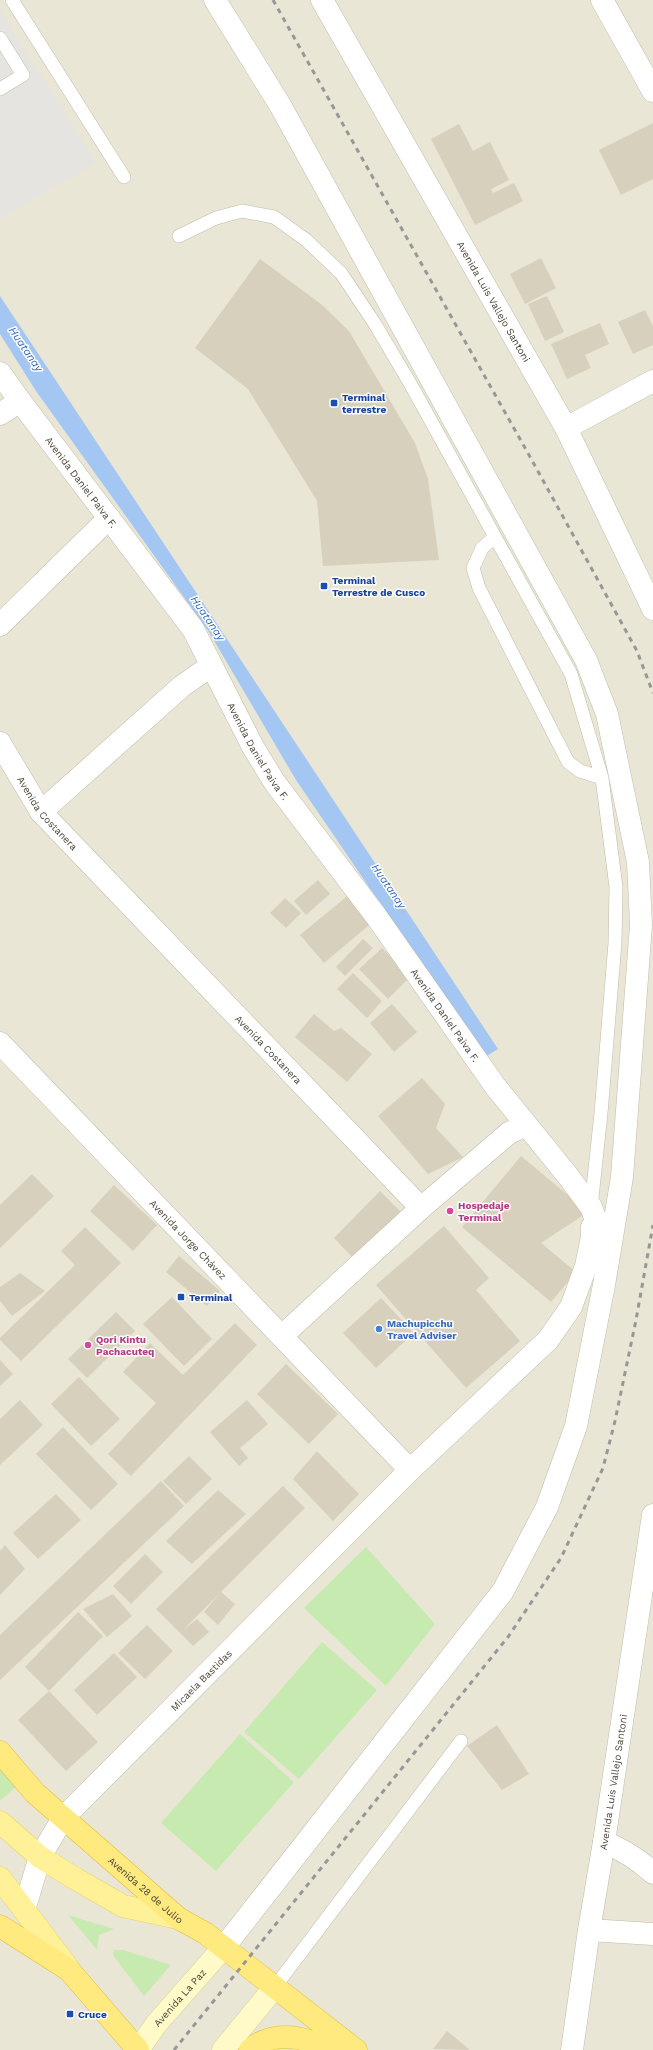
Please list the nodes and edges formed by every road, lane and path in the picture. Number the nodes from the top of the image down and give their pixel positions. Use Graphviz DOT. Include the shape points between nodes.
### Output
graph roads {
  1 [pos="12,0"];
  2 [pos="214,0"];
  3 [pos="322,0"];
  4 [pos="602,0"];
  5 [pos="0,38"];
  6 [pos="0,89"];
  7 [pos="653,91"];
  8 [pos="124,177"];
  9 [pos="179,236"];
  10 [pos="0,373"];
  11 [pos="653,381"];
  12 [pos="20,401"];
  13 [pos="0,414"];
  14 [pos="566,428"];
  15 [pos="109,518"];
  16 [pos="495,537"];
  17 [pos="653,609"];
  18 [pos="0,625"];
  19 [pos="212,666"];
  20 [pos="0,743"];
  21 [pos="602,778"];
  22 [pos="41,812"];
  23 [pos="0,1043"];
  24 [pos="526,1125"];
  25 [pos="591,1207"];
  26 [pos="421,1208"];
  27 [pos="605,1271"];
  28 [pos="282,1336"];
  29 [pos="410,1470"];
  30 [pos="653,1515"];
  31 [pos="461,1741"];
  32 [pos="0,1752"];
  33 [pos="63,1818"];
  34 [pos="0,1822"];
  35 [pos="604,1842"];
  36 [pos="40,1857"];
  37 [pos="653,1874"];
  38 [pos="0,1878"];
  39 [pos="24,1910"];
  40 [pos="178,1918"];
  41 [pos="0,1926"];
  42 [pos="589,1930"];
  43 [pos="653,1934"];
  44 [pos="224,1947"];
  45 [pos="69,1970"];
  46 [pos="274,1988"];
  47 [pos="138,2050"];
  48 [pos="223,2050"];
  49 [pos="250,2050"];
  50 [pos="336,2050"];
  51 [pos="356,2050"];
  52 [pos="572,2050"];
  1 -- 8 [label="lane"];
  2 -- 27 [label="street" via="284,112 586,660 607,714 638,862 641,925 622,1177"];
  3 -- 14 [label="street, Avenida Luis Vallejo Santoni"];
  4 -- 7 [label="street"];
  5 -- 6 [label="lane" via="23,75"];
  9 -- 16 [label="lane" via="216,218 242,211 274,217 312,245 341,273 375,324"];
  10 -- 12 [label="street, Avenida Daniel Paiva F."];
  11 -- 14 [label="street"];
  12 -- 13 [label="street"];
  12 -- 15 [label="street, Avenida Daniel Paiva F."];
  14 -- 17 [label="street, Avenida Luis Vallejo Santoni"];
  15 -- 18 [label="street"];
  15 -- 19 [label="street, Avenida Daniel Paiva F." via="194,629"];
  16 -- 21 [label="lane" via="571,674"];
  16 -- 21 [label="lane" via="482,548 473,568 479,588 568,762 580,772"];
  19 -- 22 [label="street" via="182,686"];
  19 -- 24 [label="street, Avenida Daniel Paiva F." via="252,748 275,783 376,916 495,1086"];
  20 -- 22 [label="street, Avenida Costanera"];
  21 -- 25 [label="lane" via="616,887 615,943"];
  22 -- 26 [label="street, Avenida Costanera"];
  23 -- 28 [label="street, Avenida Jorge Chávez"];
  24 -- 25 [label="street, Avenida Daniel Paiva F."];
  24 -- 26 [label="street" via="510,1133"];
  25 -- 27 [label="street, Avenida Daniel Paiva F." via="600,1231"];
  25 -- 29 [label="street, Micaela Bastidas" via="592,1237 586,1266 564,1318 534,1354"];
  26 -- 28 [label="street"];
  27 -- 44 [label="street" via="576,1426 547,1506 503,1591"];
  28 -- 29 [label="street, Avenida Jorge Chávez"];
  29 -- 33 [label="street, Micaela Bastidas"];
  30 -- 35 [label="street, Avenida Luis Vallejo Santoni"];
  31 -- 46 [label="lane"];
  32 -- 33 [label="highway, Avenida 28 de Julio" via="35,1793"];
  33 -- 36 [label="street, Micaela Bastidas"];
  33 -- 40 [label="highway, Avenida 28 de Julio"];
  34 -- 36 [label="main road, Avenida 28 de Julio"];
  35 -- 37 [label="street" via="640,1861"];
  35 -- 42 [label="street, Avenida Luis Vallejo Santoni"];
  36 -- 39 [label="street, Micaela Bastidas"];
  36 -- 40 [label="main road, Avenida 28 de Julio" via="123,1906"];
  38 -- 39 [label="main road"];
  39 -- 45 [label="main road"];
  40 -- 44 [label="highway"];
  41 -- 45 [label="highway"];
  42 -- 43 [label="street"];
  42 -- 52 [label="street, Avenida Luis Vallejo Santoni"];
  44 -- 46 [label="highway"];
  44 -- 47 [label="main road, Avenida La Paz" via="157,2023"];
  45 -- 47 [label="highway"];
  46 -- 48 [label="main road"];
  46 -- 51 [label="highway"];
  49 -- 50 [label="highway" via="264,2041 287,2036 305,2039"];
}
